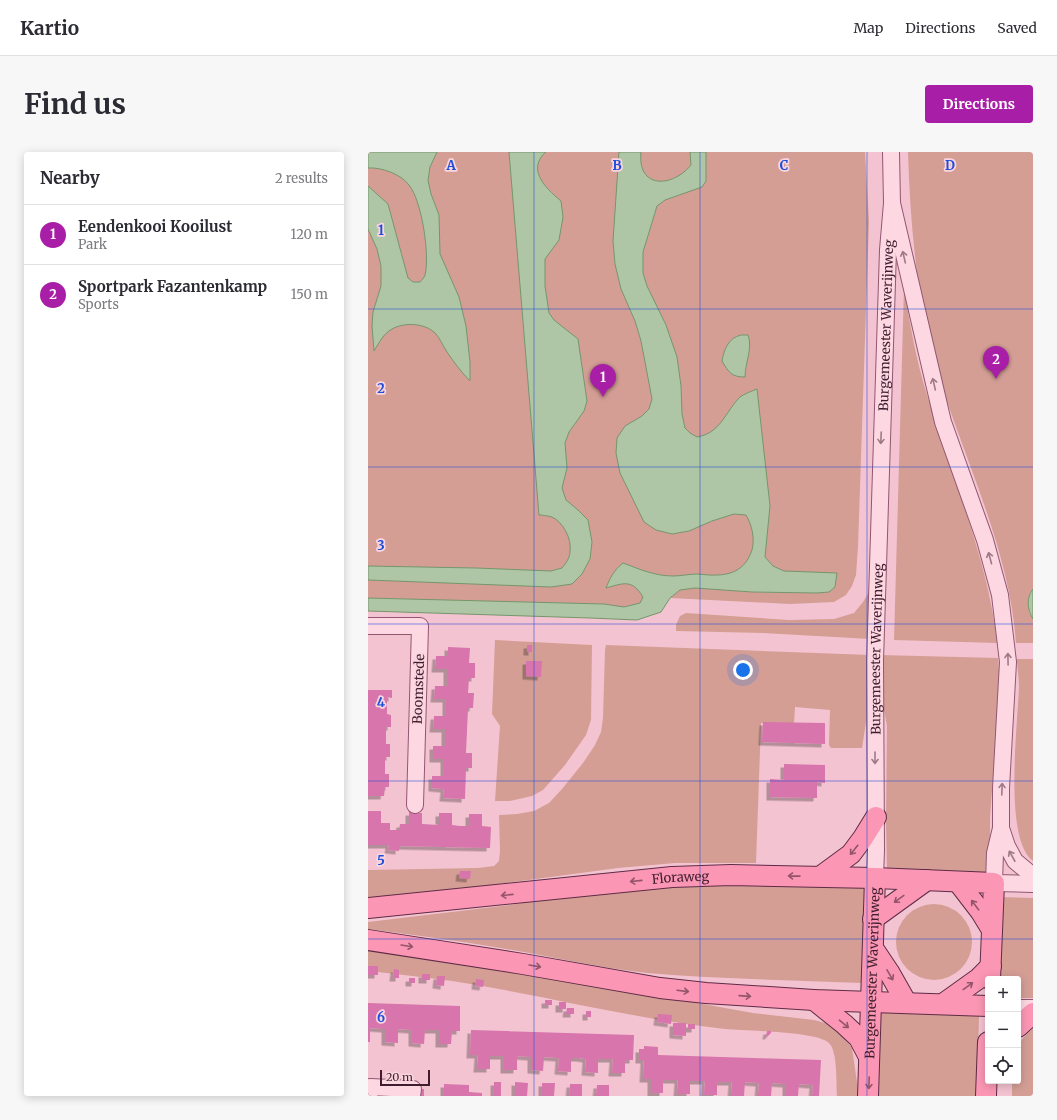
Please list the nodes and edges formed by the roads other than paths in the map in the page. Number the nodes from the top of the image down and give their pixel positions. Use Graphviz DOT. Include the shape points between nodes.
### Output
graph roads {
  1 [pos="891,152"];
  2 [pos="892,203"];
  3 [pos="368,626"];
  4 [pos="415,805"];
  5 [pos="876,817"];
  6 [pos="1001,828"];
  7 [pos="821,876"];
  8 [pos="1033,876"];
  9 [pos="875,878"];
  10 [pos="927,880"];
  11 [pos="958,882"];
  12 [pos="994,883"];
  13 [pos="1033,884"];
  14 [pos="368,908"];
  15 [pos="873,919"];
  16 [pos="992,930"];
  17 [pos="368,940"];
  18 [pos="873,948"];
  19 [pos="990,972"];
  20 [pos="814,1000"];
  21 [pos="871,1002"];
  22 [pos="906,1002"];
  23 [pos="943,1004"];
  24 [pos="985,1006"];
  25 [pos="1021,1008"];
  26 [pos="1033,1008"];
  27 [pos="1033,1013"];
  28 [pos="1021,1024"];
  29 [pos="869,1057"];
  30 [pos="370,1096"];
  31 [pos="412,1096"];
  32 [pos="868,1096"];
  1 -- 2 [label="street, Burgemeester Waverijnweg"];
  2 -- 5 [label="street, Burgemeester Waverijnweg, one-way" via="888,250 875,654"];
  6 -- 2 [label="street, Burgemeester Waverijnweg, one-way" via="1008,662 1000,595 985,540 944,422"];
  3 -- 4 [label="street, Boomstede" via="420,626"];
  5 -- 7 [label="main road, one-way" via="851,854"];
  5 -- 9 [label="street, Burgemeester Waverijnweg"];
  8 -- 6 [label="street, one-way" via="1015,861"];
  6 -- 12 [label="street, Burgemeester Waverijnweg" via="995,853"];
  7 -- 9 [label="main road, Floraweg"];
  7 -- 14 [label="main road, Floraweg, one-way" via="672,877"];
  9 -- 10 [label="main road, Floraweg"];
  9 -- 15 [label="main road, Burgemeester Waverijnweg"];
  10 -- 11 [label="main road, Floraweg"];
  10 -- 15 [label="main road, one-way"];
  11 -- 12 [label="main road, Floraweg"];
  16 -- 11 [label="main road, one-way"];
  12 -- 13 [label="street"];
  12 -- 16 [label="main road, Burgemeester Waverijnweg"];
  15 -- 18 [label="main road, Burgemeester Waverijnweg"];
  16 -- 19 [label="main road, Burgemeester Waverijnweg"];
  17 -- 20 [label="main road, one-way" via="660,988 706,994"];
  18 -- 21 [label="main road, Burgemeester Waverijnweg"];
  18 -- 22 [label="main road, one-way"];
  23 -- 19 [label="main road, one-way"];
  20 -- 21 [label="main road"];
  20 -- 29 [label="main road, one-way" via="859,1038"];
  21 -- 22 [label="main road"];
  21 -- 29 [label="main road, Burgemeester Waverijnweg"];
  22 -- 23 [label="main road"];
  23 -- 24 [label="main road"];
  25 -- 26 [label="street"];
  27 -- 28 [label="main road"];
  29 -- 32 [label="main road, Burgemeester Waverijnweg, one-way"];
  30 -- 31 [label="street" via="370,1088 412,1089"];
}
